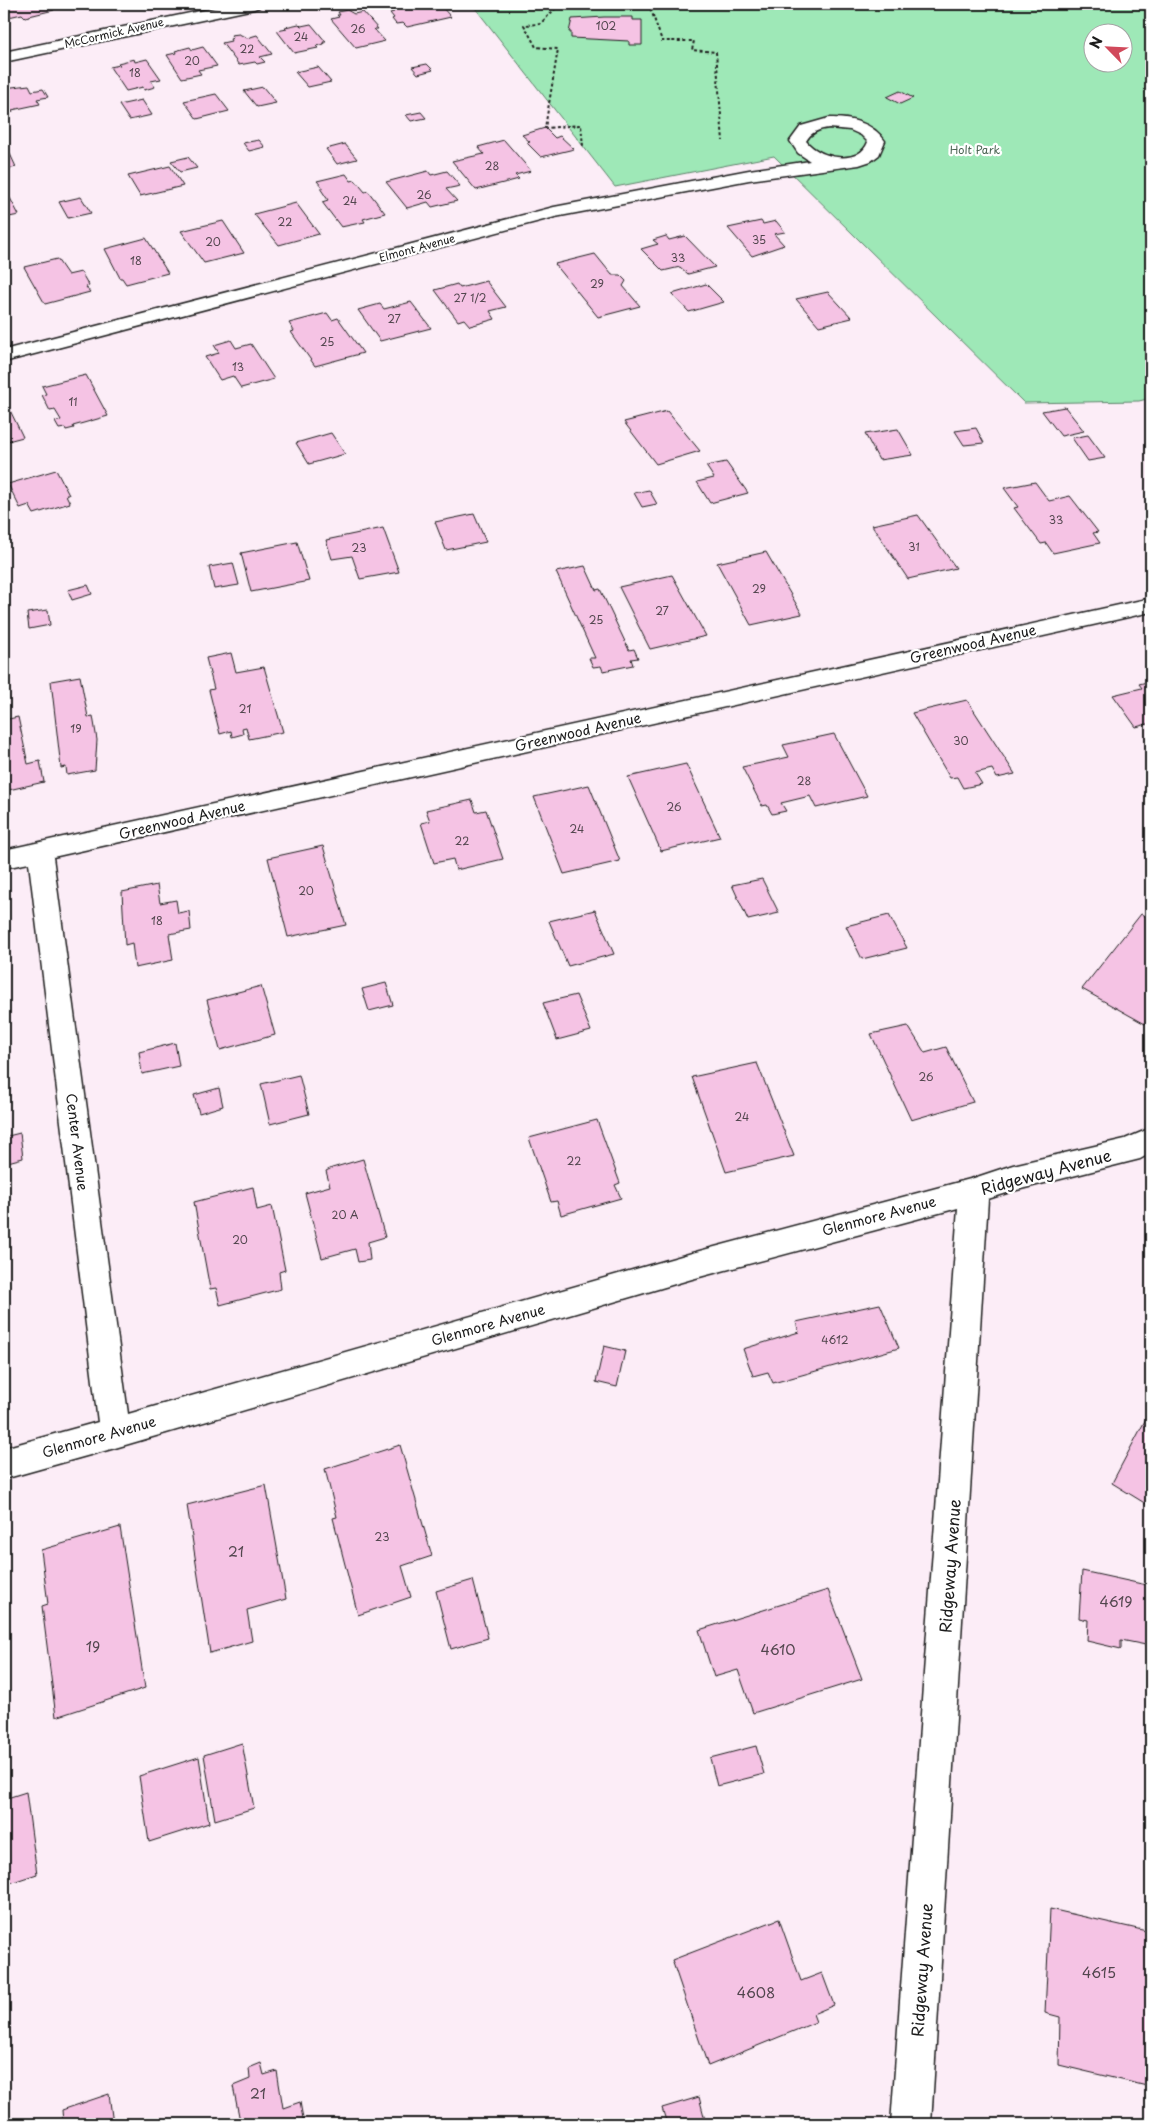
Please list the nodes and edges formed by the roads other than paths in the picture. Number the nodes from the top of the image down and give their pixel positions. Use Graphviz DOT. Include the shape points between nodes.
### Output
graph roads {
  1 [pos="254,4"];
  2 [pos="4,57"];
  3 [pos="836,162"];
  4 [pos="4,356"];
  5 [pos="1151,605"];
  6 [pos="40,851"];
  7 [pos="4,859"];
  8 [pos="1151,1140"];
  9 [pos="974,1191"];
  10 [pos="115,1433"];
  11 [pos="4,1463"];
  12 [pos="911,2124"];
  1 -- 2 [label="street, McCormick Avenue"];
  3 -- 4 [label="street, Elmont Avenue" via="554,212"];
  5 -- 6 [label="street, Greenwood Avenue"];
  6 -- 7 [label="street, Greenwood Avenue"];
  6 -- 10 [label="street, Center Avenue"];
  8 -- 9 [label="street, Ridgeway Avenue" via="1130,1150 1013,1178"];
  9 -- 10 [label="street, Glenmore Avenue" via="692,1266"];
  9 -- 12 [label="street, Ridgeway Avenue"];
  10 -- 11 [label="street, Glenmore Avenue"];
}
